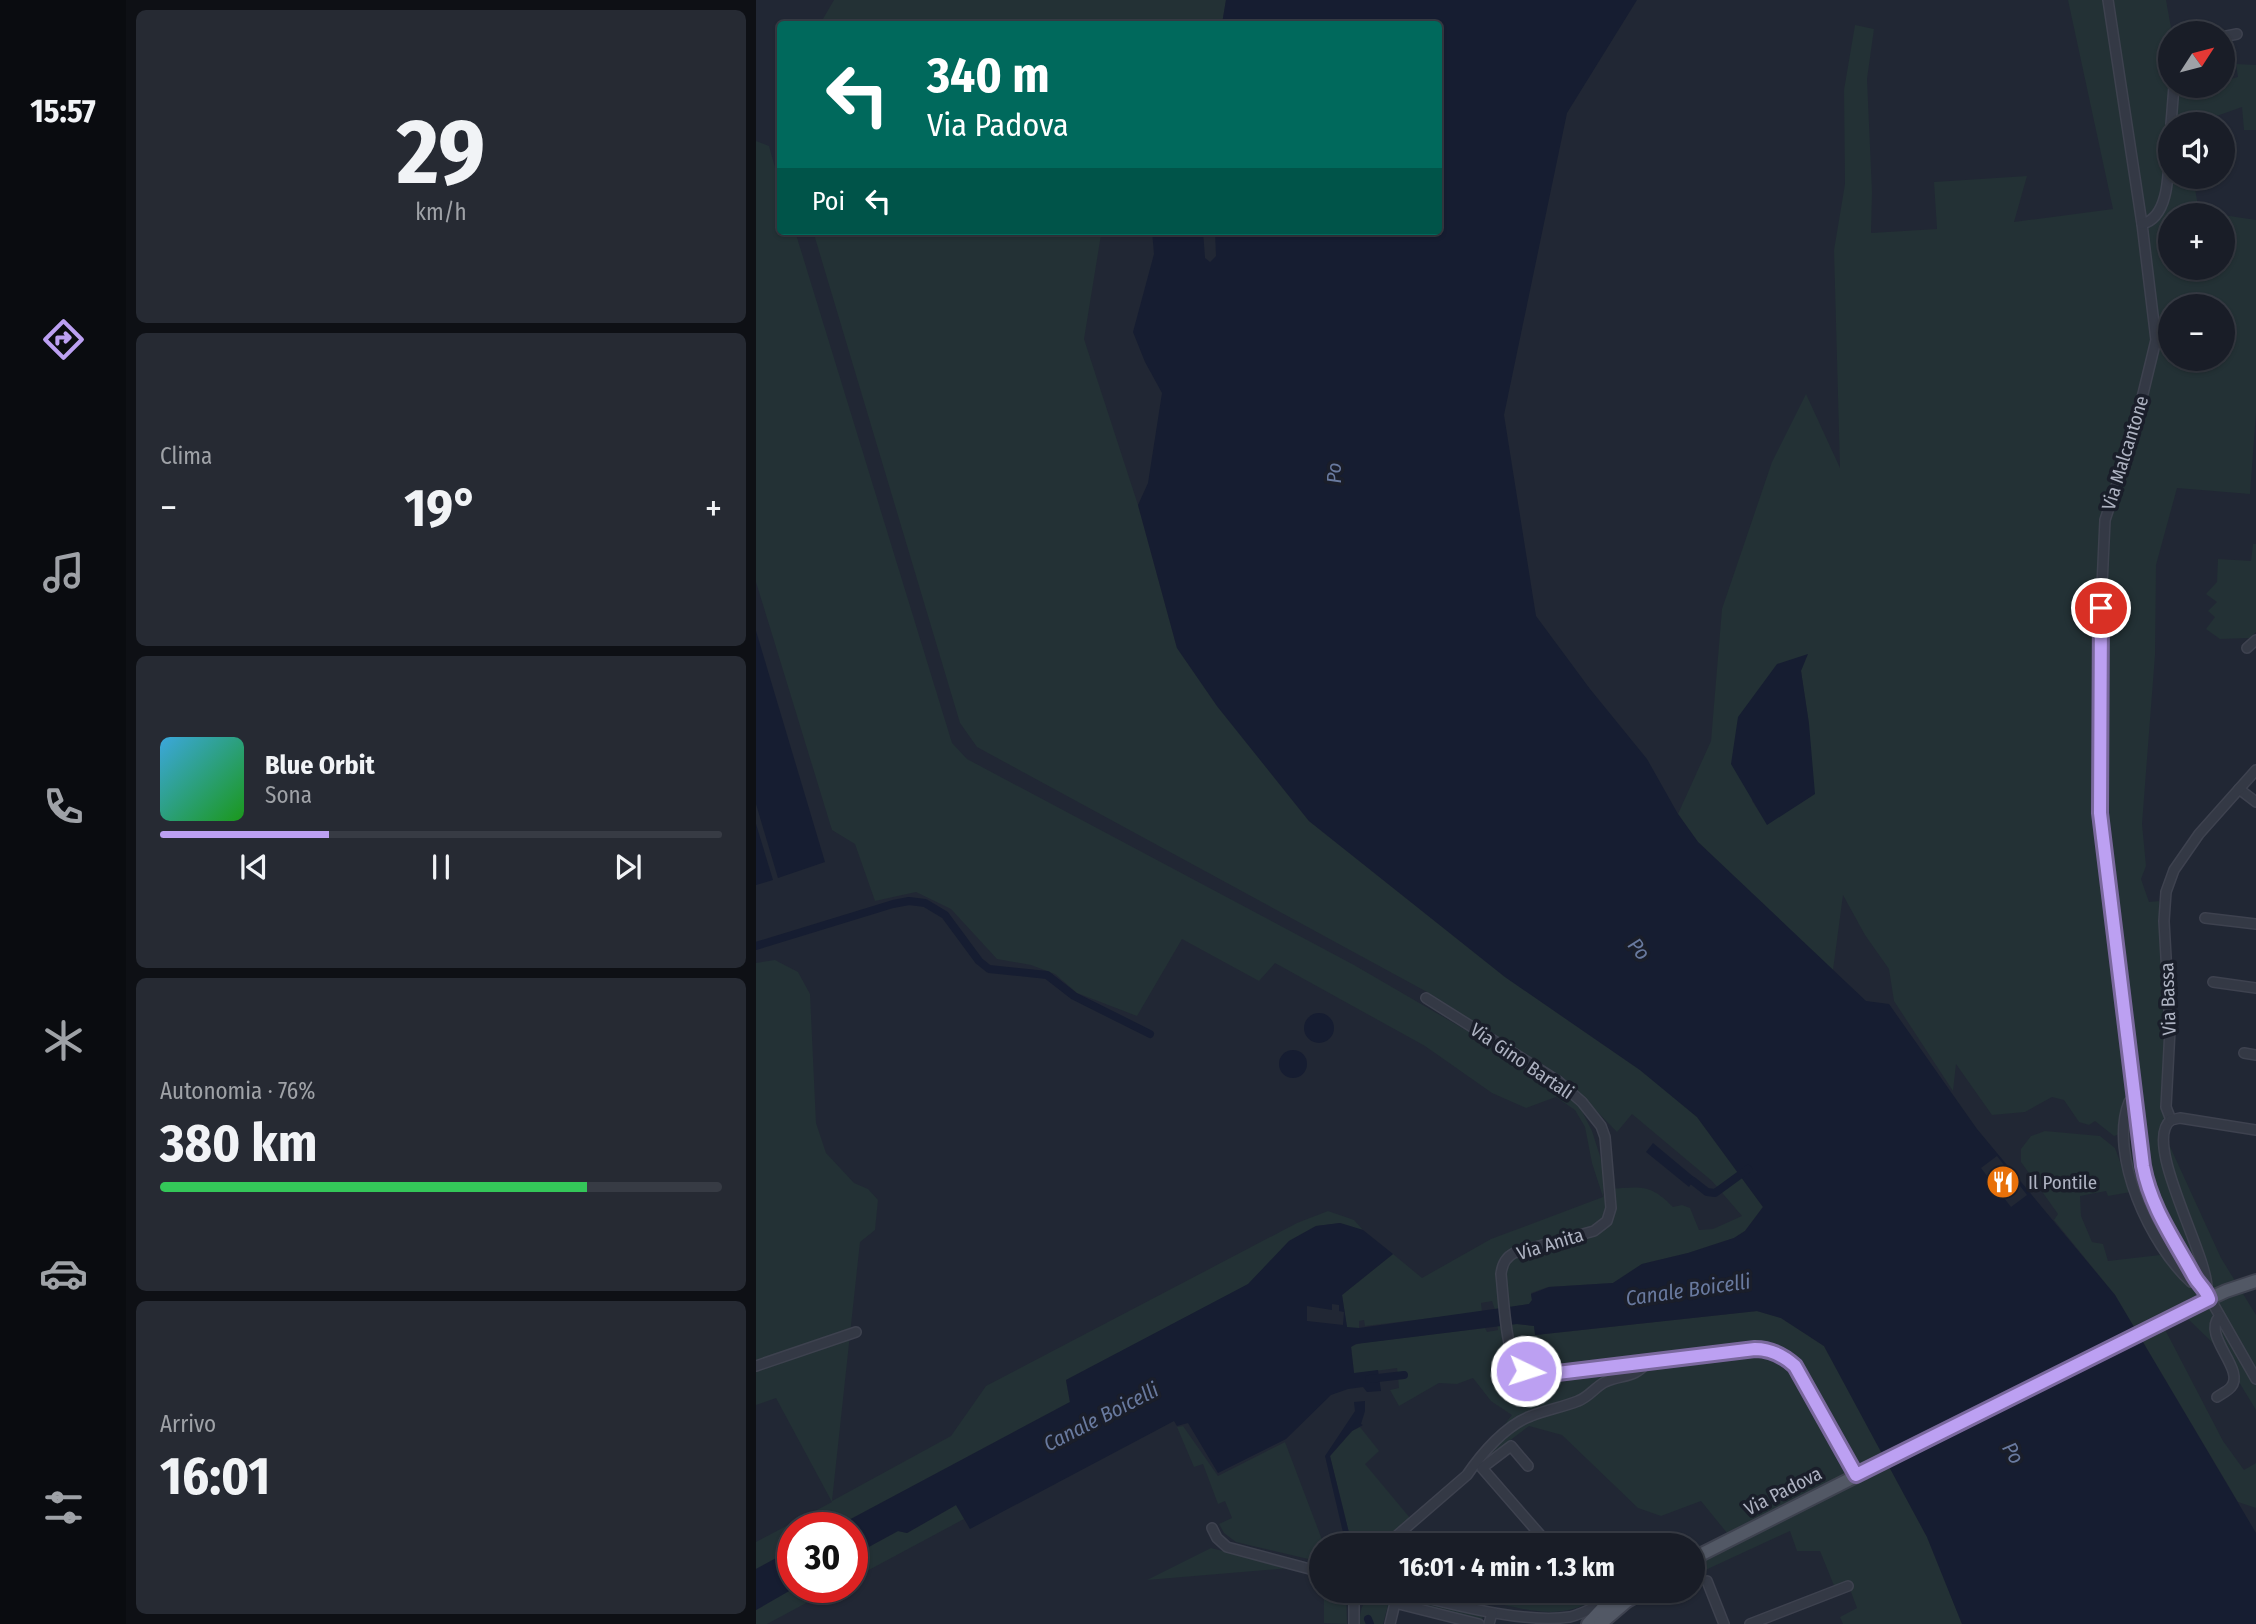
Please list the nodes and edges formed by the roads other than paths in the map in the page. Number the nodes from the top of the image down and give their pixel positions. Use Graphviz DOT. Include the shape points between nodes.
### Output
graph roads {
  1 [pos="2108,0"];
  2 [pos="2167,189"];
  3 [pos="2142,224"];
  4 [pos="2256,639"];
  5 [pos="2248,648"];
  6 [pos="2256,770"];
  7 [pos="2239,789"];
  8 [pos="2256,802"];
  9 [pos="2205,918"];
  10 [pos="2256,925"];
  11 [pos="2213,982"];
  12 [pos="2256,988"];
  13 [pos="1426,998"];
  14 [pos="2244,1054"];
  15 [pos="2256,1055"];
  16 [pos="2135,1101"];
  17 [pos="2172,1120"];
  18 [pos="2256,1130"];
  19 [pos="1605,1138"];
  20 [pos="2197,1250"];
  21 [pos="2190,1268"];
  22 [pos="2205,1274"];
  23 [pos="2197,1281"];
  24 [pos="2256,1281"];
  25 [pos="2208,1295"];
  26 [pos="2219,1317"];
  27 [pos="856,1332"];
  28 [pos="1648,1361"];
  29 [pos="756,1366"];
  30 [pos="2255,1376"];
  31 [pos="2217,1397"];
  32 [pos="1480,1465"];
  33 [pos="1528,1465"];
  34 [pos="1856,1475"];
  35 [pos="1212,1528"];
  36 [pos="1400,1533"];
  37 [pos="1539,1533"];
  38 [pos="1705,1552"];
  39 [pos="1309,1569"];
  40 [pos="1707,1581"];
  41 [pos="1848,1586"];
  42 [pos="1354,1603"];
  43 [pos="1448,1603"];
  44 [pos="1624,1603"];
  45 [pos="1496,1615"];
  46 [pos="1605,1615"];
  47 [pos="1549,1622"];
  48 [pos="1354,1624"];
  49 [pos="1390,1624"];
  50 [pos="1479,1624"];
  51 [pos="1489,1624"];
  52 [pos="1512,1624"];
  53 [pos="1588,1624"];
  54 [pos="1724,1624"];
  55 [pos="1750,1624"];
  1 -- 3 [label="street, Via Malcantone"];
  2 -- 3 [label="street" via="2150,220"];
  3 -- 16 [label="street, Via Malcantone" via="2156,340 2133,435 2105,520 2101,608 2100,813"];
  4 -- 5 [label="street"];
  6 -- 7 [label="street, Via Bassa"];
  7 -- 8 [label="street"];
  7 -- 17 [label="street, Via Bassa" via="2193,842 2164,897 2170,1029 2166,1107"];
  9 -- 10 [label="street"];
  11 -- 12 [label="street"];
  13 -- 19 [label="street, Via Gino Bartali" via="1558,1081 1596,1117"];
  14 -- 15 [label="street"];
  16 -- 21 [label="street, Via Malcantone" via="2148,1190"];
  16 -- 23 [label="street, Via Malcantone" via="2127,1107 2124,1142 2136,1197 2175,1264 2191,1282"];
  17 -- 18 [label="street"];
  17 -- 20 [label="street, Via Bassa" via="2166,1124 2164,1148"];
  19 -- 28 [label="street, Via Anita" via="1610,1215 1594,1231 1509,1255 1501,1270 1508,1331 1515,1361 1533,1374"];
  20 -- 21 [label="street"];
  20 -- 22 [label="street, Via Bassa"];
  21 -- 23 [label="street, Via Malcantone"];
  22 -- 23 [label="street"];
  22 -- 25 [label="street, Via Bassa"];
  23 -- 25 [label="street"];
  24 -- 25 [label="main road, Via Padova"];
  25 -- 26 [label="street"];
  25 -- 34 [label="main road, Via Padova"];
  26 -- 30 [label="street"];
  26 -- 31 [label="street" via="2215,1329 2234,1381"];
  27 -- 29 [label="street"];
  28 -- 32 [label="street" via="1641,1371 1604,1382 1580,1401 1529,1416 1506,1432"];
  28 -- 34 [label="street, Via Anita" via="1755,1349 1782,1356 1800,1372"];
  32 -- 33 [label="street" via="1511,1446"];
  32 -- 36 [label="street"];
  32 -- 37 [label="street"];
  34 -- 38 [label="main road, Via Padova"];
  35 -- 39 [label="street" via="1227,1547"];
  40 -- 54 [label="street"];
  41 -- 55 [label="street"];
  42 -- 48 [label="street"];
  43 -- 45 [label="street"];
  44 -- 46 [label="main road"];
  45 -- 47 [label="street"];
  45 -- 51 [label="street"];
  45 -- 52 [label="street"];
  46 -- 47 [label="street"];
  46 -- 53 [label="main road"];
  49 -- 50 [label="street" via="1395,1603"];
}
